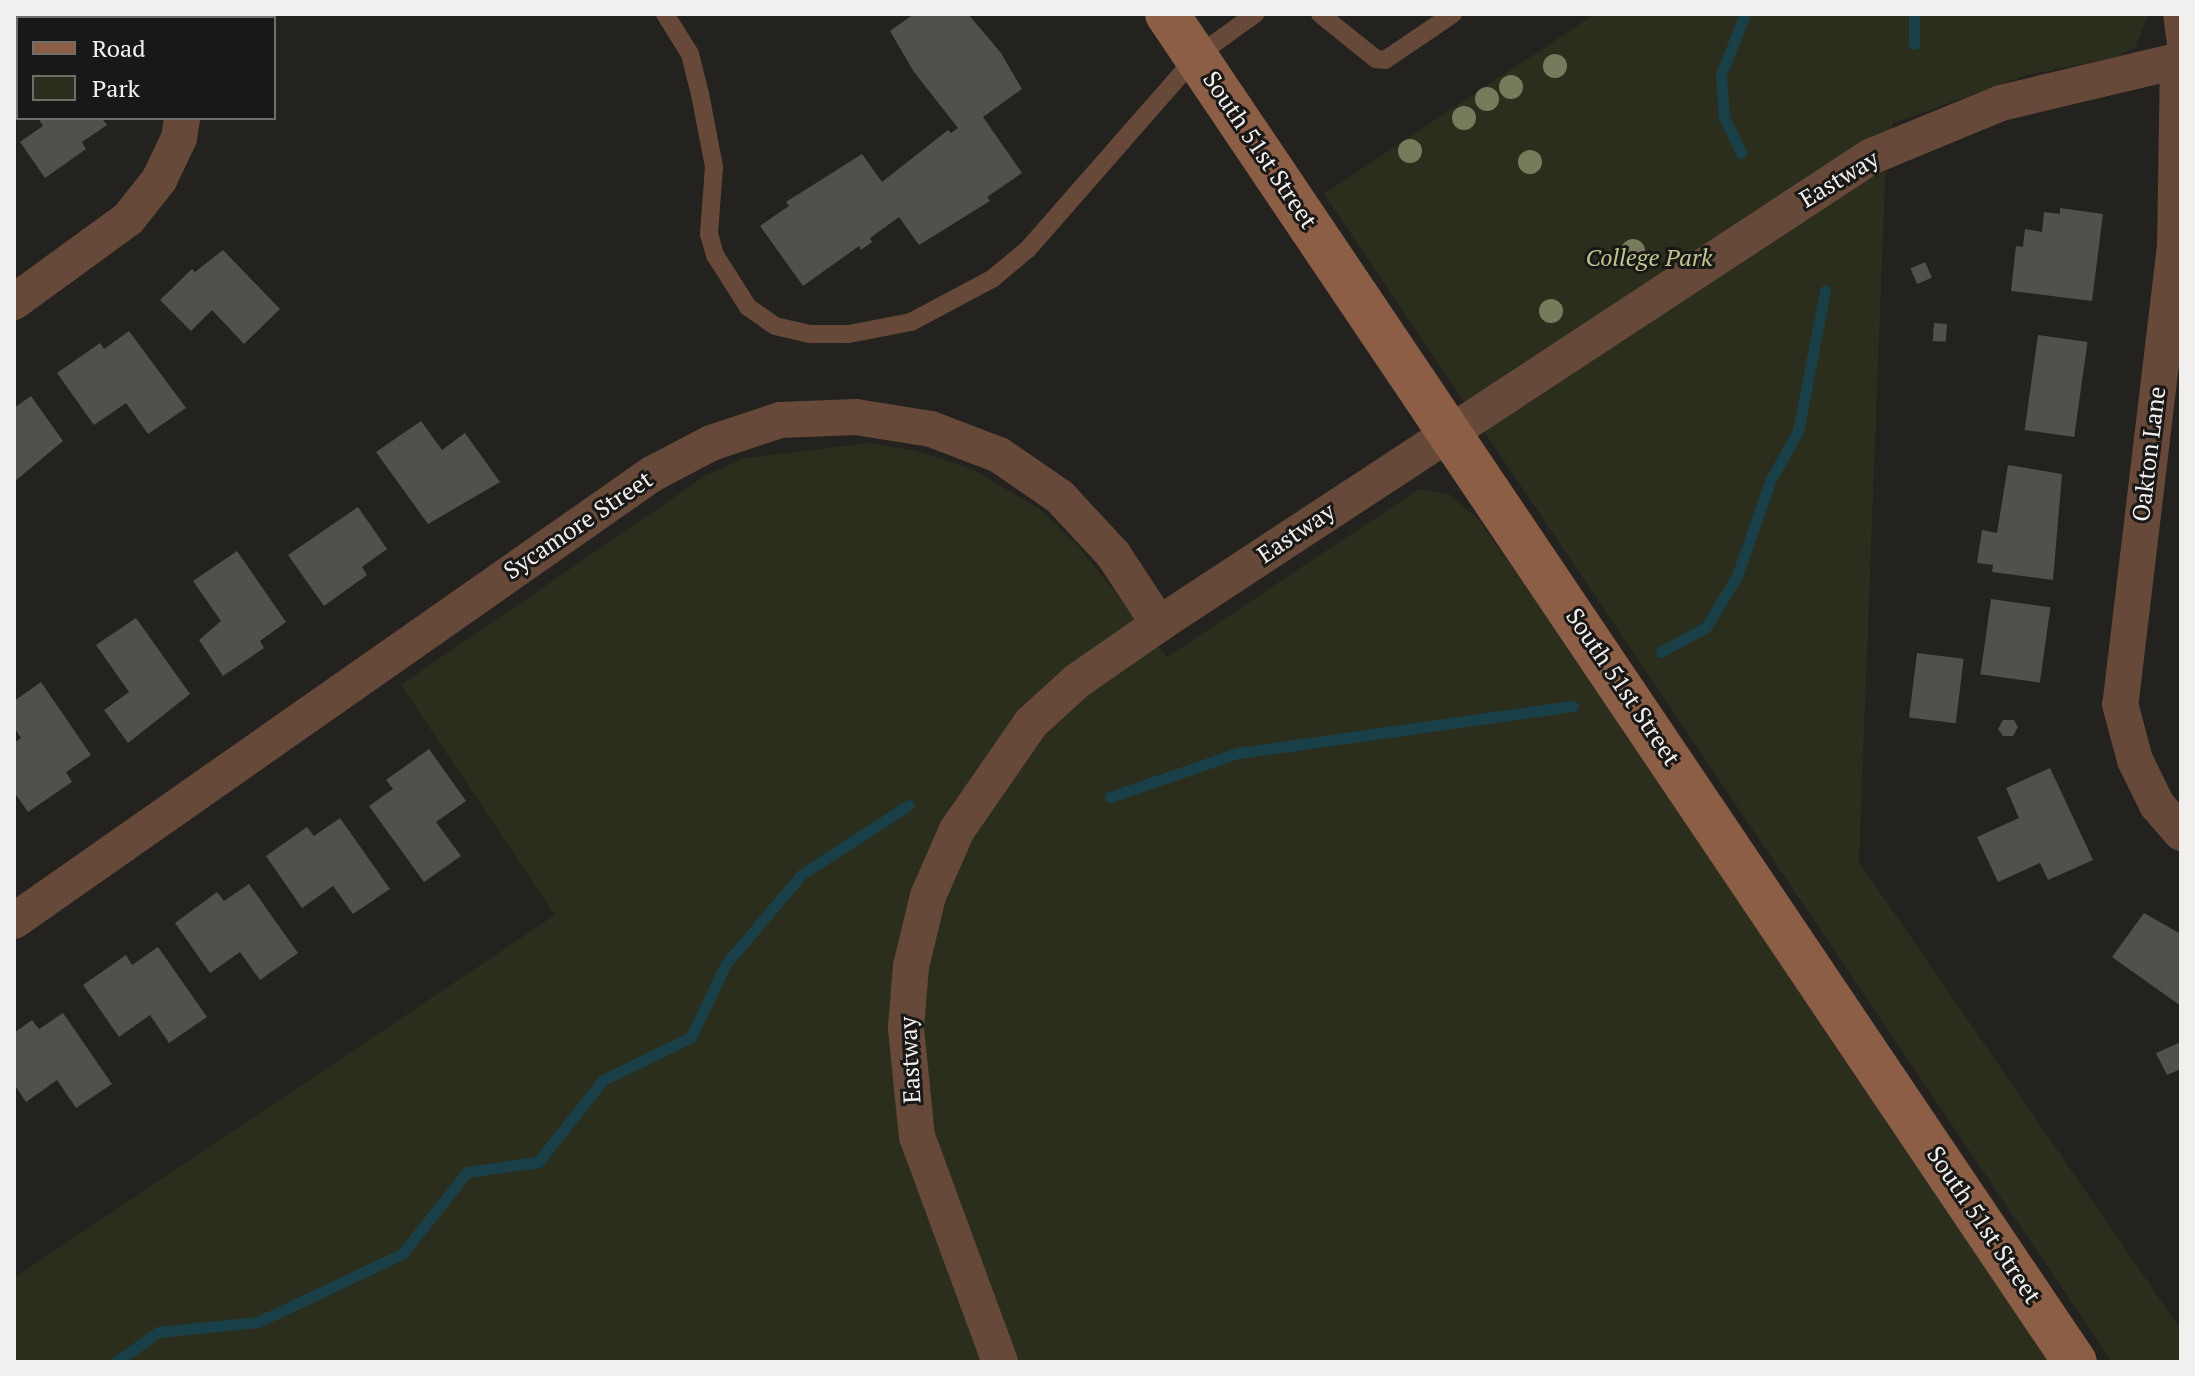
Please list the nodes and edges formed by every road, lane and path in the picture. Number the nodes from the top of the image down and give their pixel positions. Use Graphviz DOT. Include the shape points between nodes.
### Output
graph roads {
  1 [pos="665,14"];
  2 [pos="1167,14"];
  3 [pos="1255,14"];
  4 [pos="1320,14"];
  5 [pos="1453,14"];
  6 [pos="2172,14"];
  7 [pos="1197,56"];
  8 [pos="2179,60"];
  9 [pos="182,120"];
  10 [pos="14,302"];
  11 [pos="1450,429"];
  12 [pos="1159,624"];
  13 [pos="2181,833"];
  14 [pos="14,921"];
  15 [pos="1000,1362"];
  16 [pos="2075,1362"];
  1 -- 7 [label="lane" via="690,54 700,94 714,167 709,234 715,255 748,307 775,326 811,334 849,334 911,322 992,279 1028,249"];
  2 -- 7 [label="street, South 51st Street"];
  3 -- 7 [label="lane"];
  4 -- 5 [label="lane" via="1376,59 1385,60"];
  6 -- 8 [label="lane"];
  7 -- 11 [label="street, South 51st Street"];
  8 -- 11 [label="street, Eastway" via="2001,103 1870,157"];
  8 -- 13 [label="street, Oakton Lane" via="2175,246 2120,704 2135,760 2157,805"];
  9 -- 10 [label="street" via="159,180 128,219"];
  11 -- 12 [label="street, Eastway"];
  11 -- 16 [label="street, South 51st Street"];
  12 -- 14 [label="street, Sycamore Street" via="1113,554 1060,497 999,455 931,429 856,417 780,420 711,443 652,474"];
  12 -- 15 [label="street, Eastway" via="1077,681 1031,723 993,771 957,830 928,896 911,966 906,1028 917,1137"];
}
